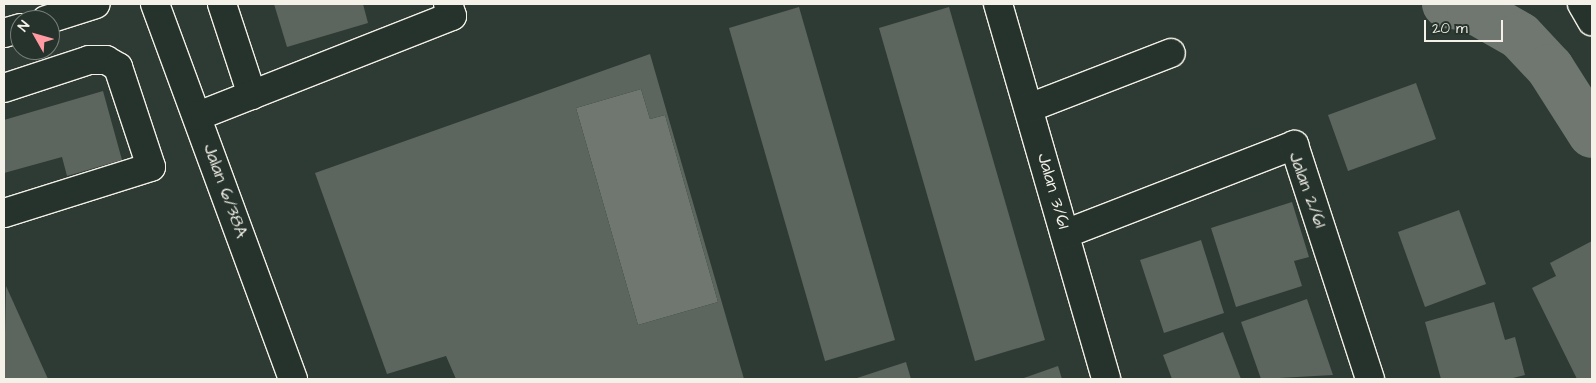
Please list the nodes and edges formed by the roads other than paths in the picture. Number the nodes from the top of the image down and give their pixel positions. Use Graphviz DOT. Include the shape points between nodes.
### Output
graph roads {
  1 [pos="96,4"];
  2 [pos="155,4"];
  3 [pos="222,4"];
  4 [pos="448,4"];
  5 [pos="998,4"];
  6 [pos="1582,4"];
  7 [pos="60,16"];
  8 [pos="1592,20"];
  9 [pos="1171,53"];
  10 [pos="4,88"];
  11 [pos="252,95"];
  12 [pos="1029,108"];
  13 [pos="198,116"];
  14 [pos="4,213"];
  15 [pos="1065,234"];
  16 [pos="293,379"];
  17 [pos="1106,379"];
  18 [pos="1370,379"];
  1 -- 7 [label="street"];
  2 -- 13 [label="street, Jalan 6/38A"];
  3 -- 11 [label="street"];
  4 -- 11 [label="street" via="452,16"];
  5 -- 12 [label="street, Jalan 3/61"];
  6 -- 8 [label="street"];
  9 -- 12 [label="street"];
  10 -- 14 [label="street" via="89,60 106,60 118,67 151,167"];
  11 -- 13 [label="street"];
  12 -- 15 [label="street, Jalan 3/61"];
  13 -- 16 [label="street, Jalan 6/38A"];
  15 -- 17 [label="street, Jalan 3/61"];
  15 -- 18 [label="street, Jalan 2/61" via="1294,145"];
}
